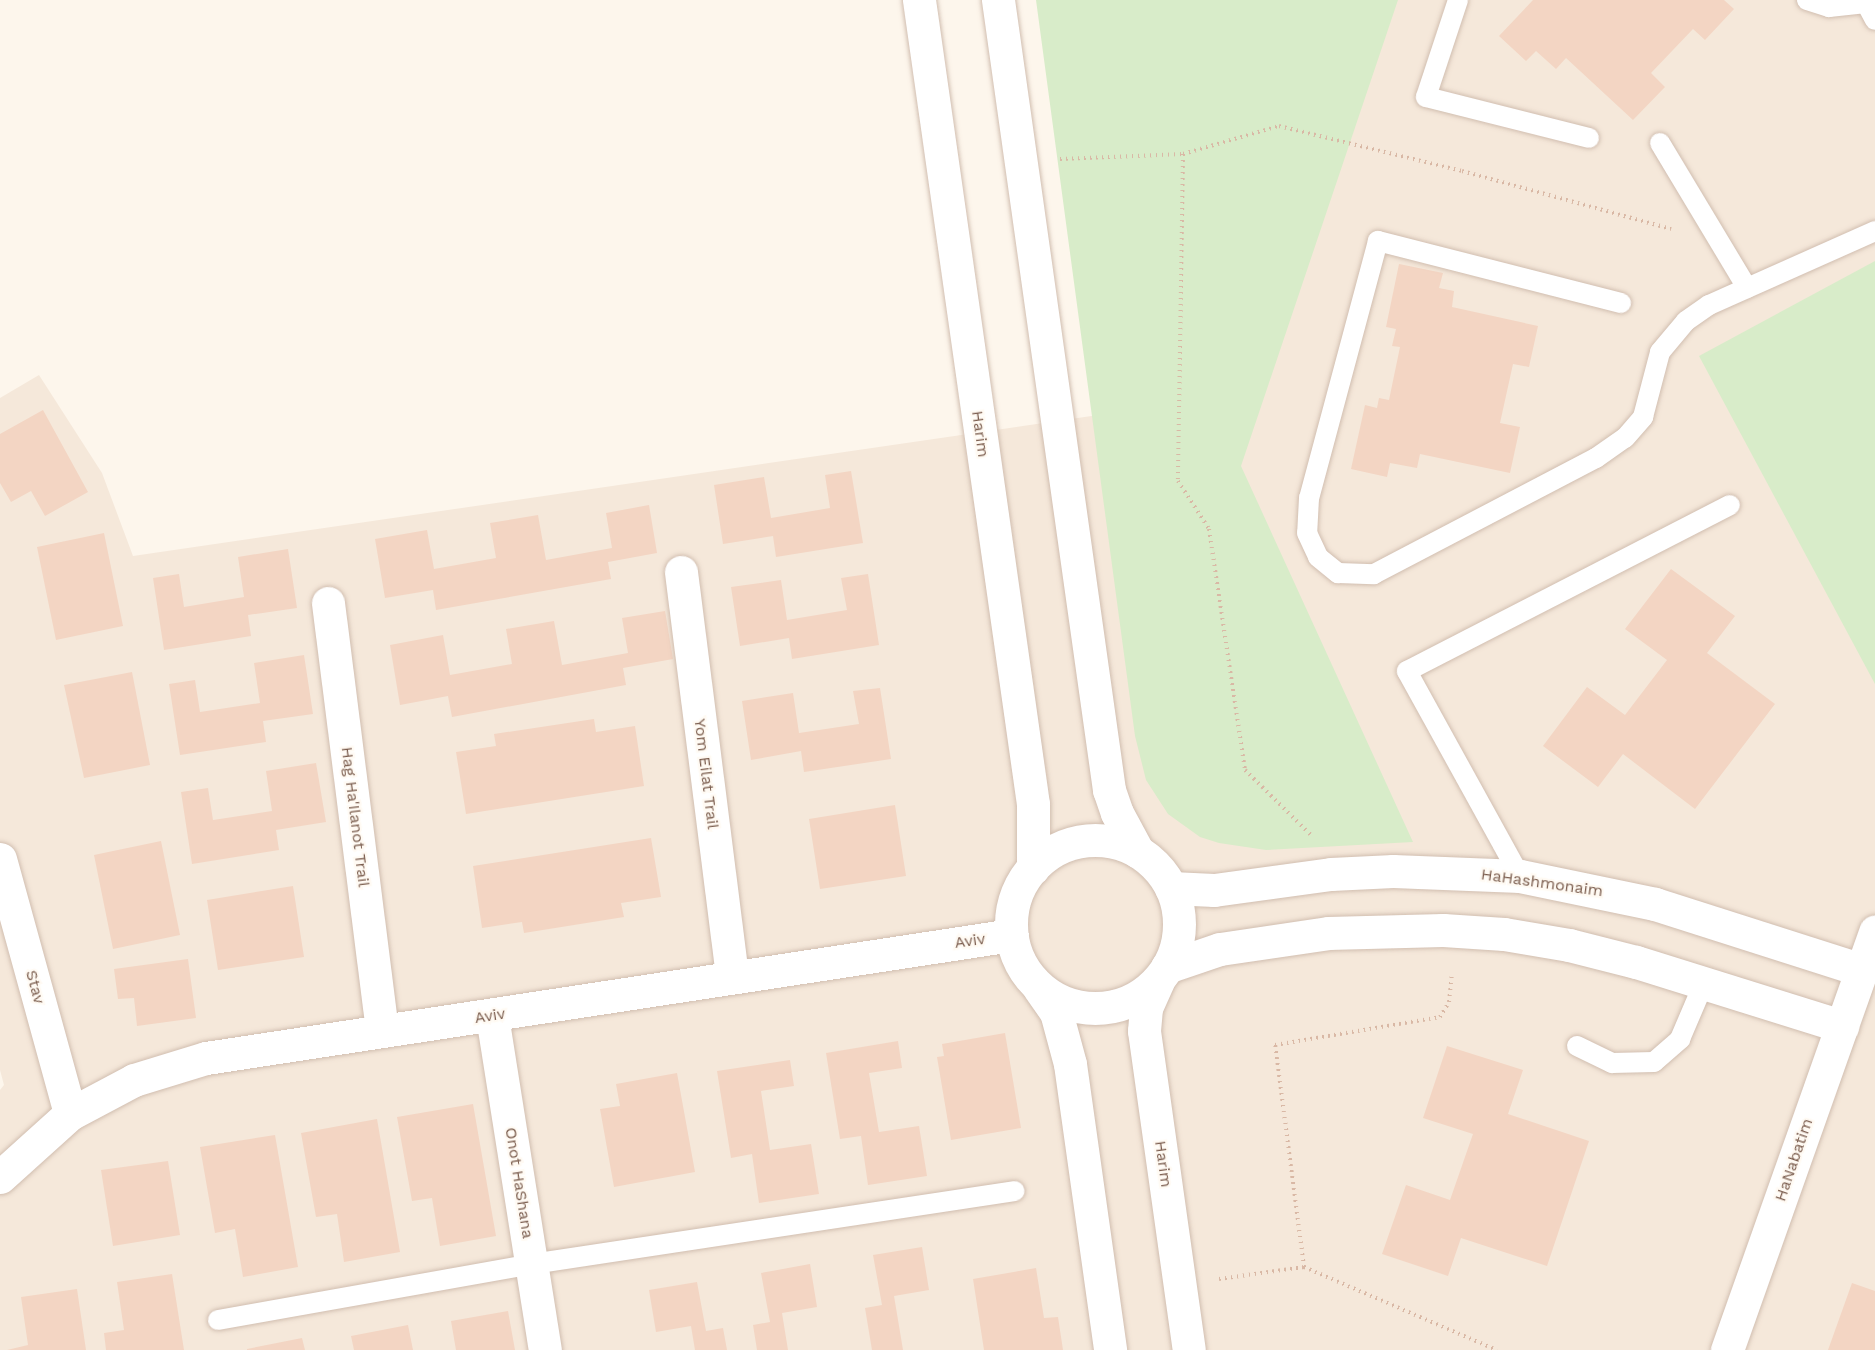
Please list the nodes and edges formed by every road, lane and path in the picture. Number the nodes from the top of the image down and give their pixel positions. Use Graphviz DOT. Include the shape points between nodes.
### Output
graph roads {
  1 [pos="919,0"];
  2 [pos="998,0"];
  3 [pos="1458,0"];
  4 [pos="1807,0"];
  5 [pos="1875,20"];
  6 [pos="1589,138"];
  7 [pos="1660,143"];
  8 [pos="1183,154"];
  9 [pos="1020,161"];
  10 [pos="1875,231"];
  11 [pos="1720,243"];
  12 [pos="1747,288"];
  13 [pos="1621,303"];
  14 [pos="1730,505"];
  15 [pos="681,572"];
  16 [pos="328,603"];
  17 [pos="1138,852"];
  18 [pos="0,859"];
  19 [pos="1033,868"];
  20 [pos="1348,873"];
  21 [pos="1520,876"];
  22 [pos="1171,888"];
  23 [pos="1456,930"];
  24 [pos="1875,931"];
  25 [pos="1012,935"];
  26 [pos="1862,969"];
  27 [pos="1162,974"];
  28 [pos="732,975"];
  29 [pos="1703,985"];
  30 [pos="1038,986"];
  31 [pos="492,1016"];
  32 [pos="1842,1026"];
  33 [pos="382,1031"];
  34 [pos="1577,1046"];
  35 [pos="70,1114"];
  36 [pos="0,1177"];
  37 [pos="1015,1191"];
  38 [pos="532,1264"];
  39 [pos="1304,1267"];
  40 [pos="1180,1285"];
  41 [pos="218,1320"];
  42 [pos="545,1350"];
  43 [pos="1110,1350"];
  44 [pos="1189,1350"];
  45 [pos="1497,1350"];
  46 [pos="1727,1350"];
  1 -- 19 [label="street, Harim" via="1033,804"];
  2 -- 9 [label="street"];
  3 -- 6 [label="lane" via="1426,97"];
  4 -- 5 [label="lane" via="1829,7 1866,3"];
  7 -- 11 [label="lane"];
  8 -- 9 [label="path"];
  8 -- 11 [label="path" via="1280,126 1462,171"];
  8 -- 20 [label="path" via="1178,481 1209,529 1245,770"];
  9 -- 17 [label="street" via="1109,790 1116,813"];
  10 -- 12 [label="lane"];
  11 -- 12 [label="lane"];
  12 -- 13 [label="lane" via="1709,305 1671,334 1655,363 1646,411 1632,432 1607,452 1374,574 1338,573 1318,557 1307,533 1309,498 1378,241"];
  14 -- 21 [label="lane" via="1407,671"];
  15 -- 28 [label="street, Yom Eilat Trail"];
  16 -- 33 [label="street, Hag Ha'Ilanot Trail"];
  17 -- 19 [label="street" via="1108,841 1074,842"];
  17 -- 22 [label="street" via="1163,874"];
  18 -- 35 [label="street, Stav"];
  19 -- 25 [label="street" via="1016,896"];
  20 -- 21 [label="street, HaHashmonaim"];
  20 -- 22 [label="street, HaHashmonaim" via="1214,890"];
  21 -- 26 [label="street, HaHashmonaim" via="1655,904"];
  22 -- 27 [label="street" via="1177,904 1179,937"];
  23 -- 27 [label="street" via="1385,929 1274,939 1220,949"];
  23 -- 29 [label="street" via="1569,945"];
  23 -- 39 [label="path" via="1449,1002 1440,1017 1275,1044"];
  24 -- 26 [label="street"];
  25 -- 28 [label="street, Aviv"];
  25 -- 30 [label="street" via="1019,960"];
  26 -- 32 [label="street, HaNabatim"];
  27 -- 30 [label="street" via="1131,1000 1099,1008 1066,1003"];
  27 -- 40 [label="street, Harim" via="1146,1008 1144,1031"];
  28 -- 31 [label="street, Aviv"];
  29 -- 32 [label="street"];
  29 -- 34 [label="lane" via="1680,1039 1654,1062 1612,1063"];
  30 -- 43 [label="street" via="1056,1012 1070,1065"];
  31 -- 33 [label="street, Aviv"];
  31 -- 38 [label="street, Onot HaShana"];
  32 -- 46 [label="street, HaNabatim"];
  33 -- 35 [label="street, Aviv" via="206,1058 134,1080"];
  35 -- 36 [label="street, Aviv"];
  37 -- 38 [label="lane"];
  38 -- 41 [label="lane"];
  38 -- 42 [label="street, Onot HaShana"];
  39 -- 40 [label="path"];
  39 -- 45 [label="path"];
  40 -- 44 [label="street, Harim"];
}
